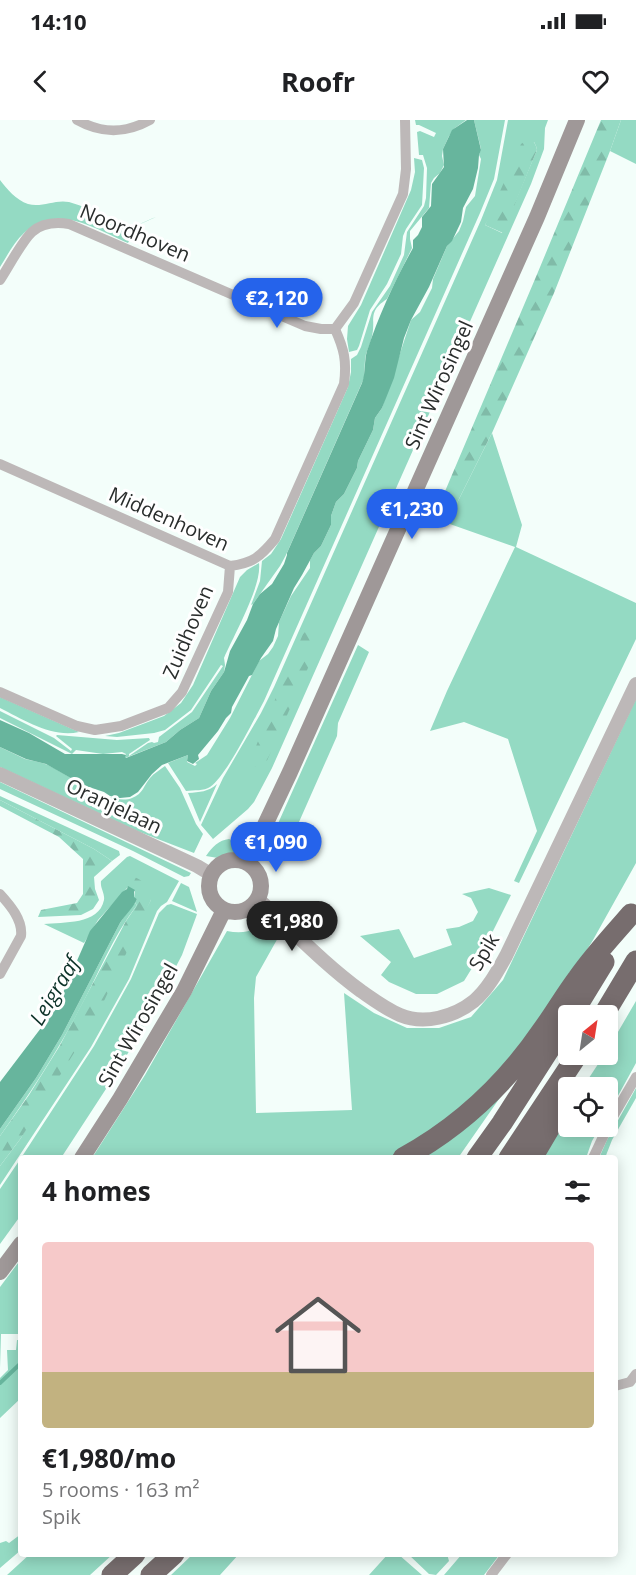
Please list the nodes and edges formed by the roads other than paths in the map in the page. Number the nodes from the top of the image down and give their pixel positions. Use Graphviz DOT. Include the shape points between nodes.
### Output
graph roads {
  1 [pos="76,120"];
  2 [pos="150,120"];
  3 [pos="405,120"];
  4 [pos="577,120"];
  5 [pos="0,280"];
  6 [pos="335,329"];
  7 [pos="0,464"];
  8 [pos="230,566"];
  9 [pos="636,684"];
  10 [pos="0,692"];
  11 [pos="0,774"];
  12 [pos="247,863"];
  13 [pos="212,875"];
  14 [pos="0,894"];
  15 [pos="258,899"];
  16 [pos="634,909"];
  17 [pos="224,910"];
  18 [pos="633,966"];
  19 [pos="0,974"];
  20 [pos="579,1005"];
  21 [pos="610,1005"];
  22 [pos="618,1009"];
  23 [pos="558,1036"];
  24 [pos="571,1065"];
  25 [pos="636,1077"];
  26 [pos="558,1114"];
  27 [pos="84,1155"];
  28 [pos="408,1155"];
  29 [pos="479,1155"];
  30 [pos="511,1155"];
  31 [pos="534,1155"];
  32 [pos="594,1155"];
  33 [pos="18,1248"];
  34 [pos="0,1272"];
  35 [pos="636,1374"];
  36 [pos="618,1385"];
  37 [pos="132,1557"];
  38 [pos="171,1557"];
  39 [pos="505,1557"];
  40 [pos="112,1575"];
  41 [pos="151,1575"];
  42 [pos="491,1575"];
  1 -- 2 [label="street" via="87,126 122,131"];
  3 -- 6 [label="street" via="403,194 354,303"];
  4 -- 12 [label="main road, Sint Wirosingel" via="537,218"];
  5 -- 6 [label="street, Noordhoven" via="32,232 58,222 306,326"];
  6 -- 8 [label="street, Middenhoven" via="345,358 344,384 275,539 264,553 246,564"];
  7 -- 8 [label="street, Middenhoven"];
  8 -- 10 [label="street, Zuidhoven" via="228,592 182,692 168,708 121,726 95,730"];
  9 -- 15 [label="street, Spik" via="506,956 473,1001 451,1015 429,1020 402,1016 379,1003 347,980"];
  11 -- 13 [label="street, Oranjelaan"];
  12 -- 13 [label="main road" via="223,863"];
  12 -- 15 [label="main road" via="259,876"];
  13 -- 17 [label="main road" via="210,895"];
  14 -- 19 [label="street" via="12,908 21,930"];
  15 -- 17 [label="main road" via="247,910"];
  16 -- 20 [label="highway"];
  16 -- 28 [label="highway" via="578,976 522,1058 480,1103"];
  17 -- 27 [label="main road, Sint Wirosingel" via="184,991"];
  18 -- 21 [label="highway"];
  18 -- 22 [label="highway"];
  23 -- 29 [label="highway"];
  24 -- 30 [label="highway"];
  25 -- 32 [label="street"];
  26 -- 31 [label="highway"];
  33 -- 34 [label="main road"];
  35 -- 36 [label="street" via="630,1382"];
  37 -- 40 [label="highway"];
  38 -- 41 [label="highway"];
  39 -- 42 [label="street"];
}
